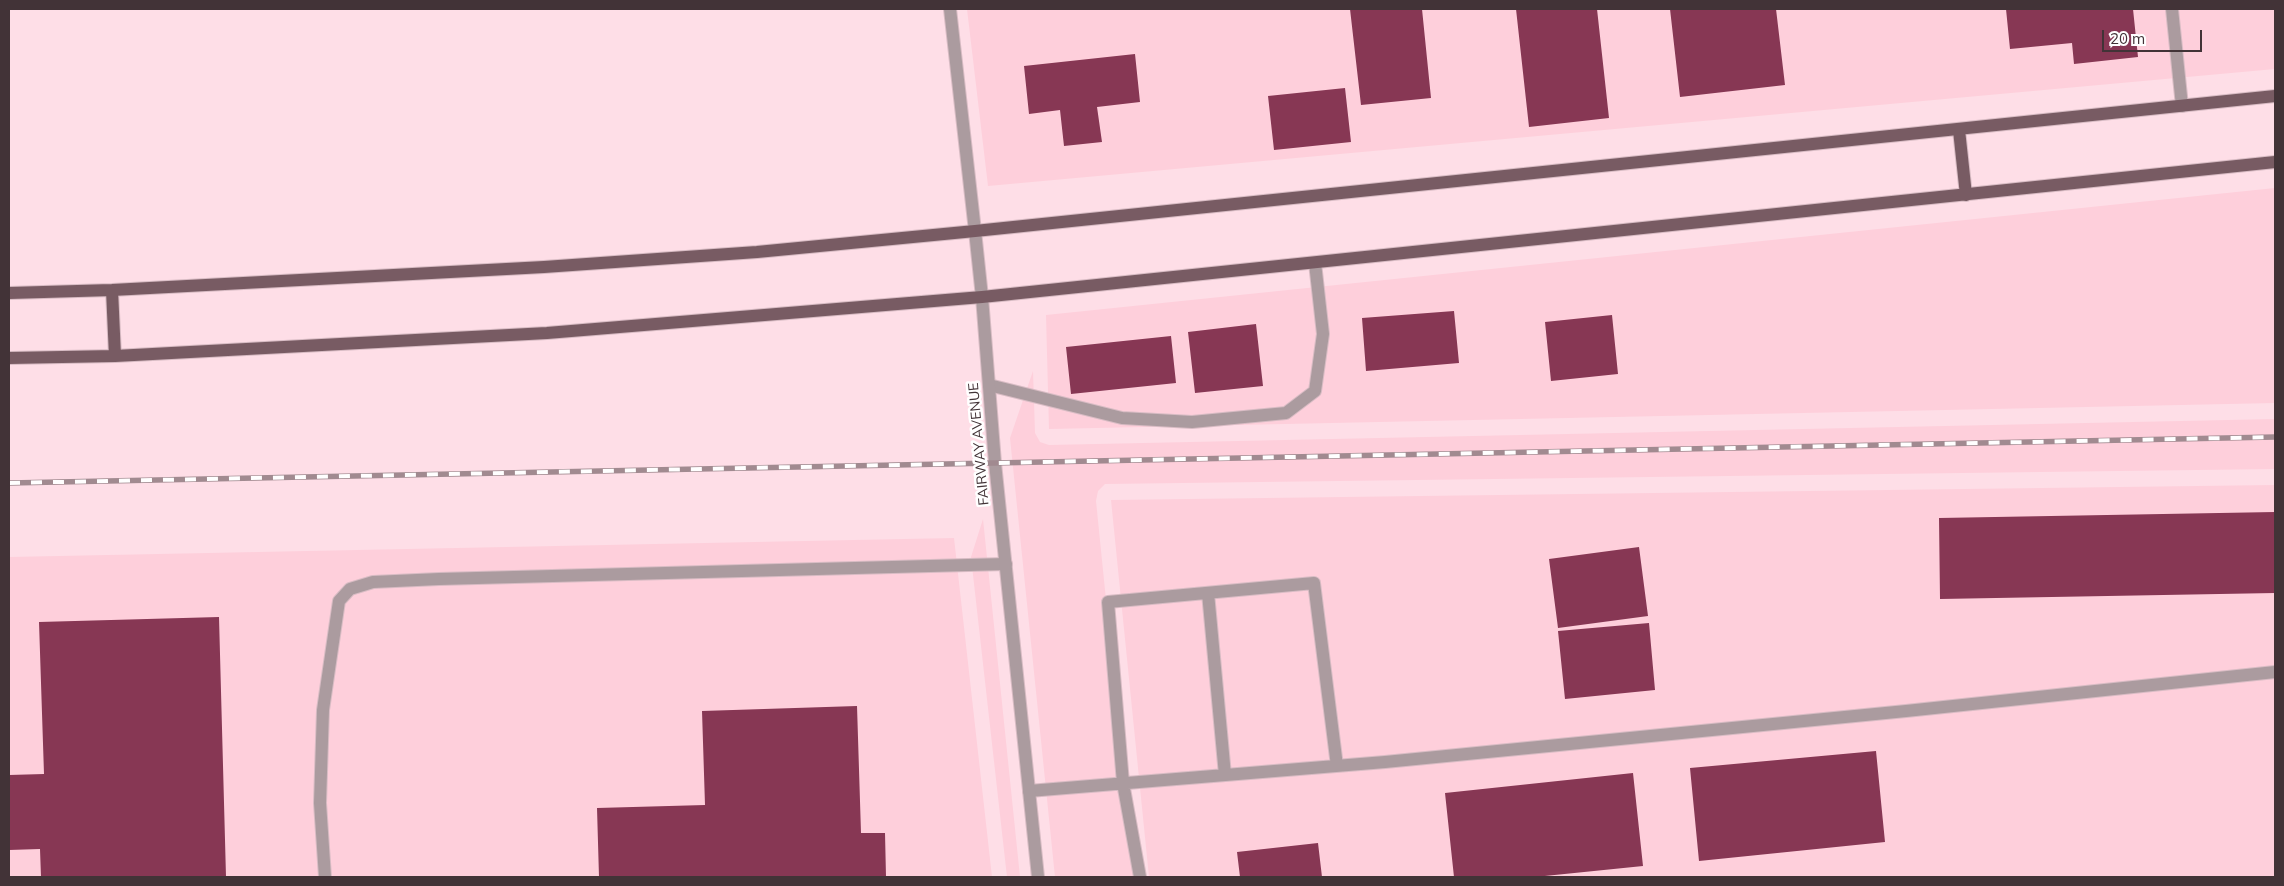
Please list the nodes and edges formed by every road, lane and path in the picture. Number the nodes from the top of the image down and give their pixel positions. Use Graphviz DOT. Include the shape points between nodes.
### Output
graph roads {
  1 [pos="950,9"];
  2 [pos="2172,9"];
  3 [pos="2275,96"];
  4 [pos="2182,106"];
  5 [pos="1959,130"];
  6 [pos="2275,162"];
  7 [pos="1966,195"];
  8 [pos="974,232"];
  9 [pos="1315,263"];
  10 [pos="112,290"];
  11 [pos="9,293"];
  12 [pos="982,298"];
  13 [pos="115,356"];
  14 [pos="9,358"];
  15 [pos="989,385"];
  16 [pos="1006,564"];
  17 [pos="1208,593"];
  18 [pos="2275,672"];
  19 [pos="1337,766"];
  20 [pos="1225,775"];
  21 [pos="1124,784"];
  22 [pos="1029,791"];
  23 [pos="325,877"];
  24 [pos="1038,877"];
  25 [pos="1140,877"];
  1 -- 8 [label="street, FAIRWAY AVENUE"];
  2 -- 4 [label="street"];
  3 -- 4 [label="main road"];
  4 -- 5 [label="main road"];
  5 -- 7 [label="main road"];
  5 -- 8 [label="main road"];
  6 -- 7 [label="main road"];
  7 -- 9 [label="main road"];
  8 -- 10 [label="main road" via="573,265"];
  8 -- 12 [label="street, FAIRWAY AVENUE"];
  9 -- 12 [label="main road"];
  9 -- 15 [label="street" via="1323,334 1315,391 1286,413 1192,422 1122,418"];
  10 -- 11 [label="main road"];
  10 -- 13 [label="main road"];
  12 -- 13 [label="main road" via="547,333"];
  12 -- 15 [label="street, FAIRWAY AVENUE"];
  13 -- 14 [label="main road"];
  15 -- 16 [label="street, FAIRWAY AVENUE"];
  16 -- 22 [label="street, FAIRWAY AVENUE"];
  16 -- 23 [label="street" via="439,579 373,582 350,589 339,601 324,710 320,803"];
  17 -- 19 [label="street" via="1314,584"];
  17 -- 20 [label="street"];
  17 -- 21 [label="street" via="1108,602"];
  18 -- 19 [label="street"];
  19 -- 20 [label="street"];
  20 -- 21 [label="street"];
  21 -- 22 [label="street"];
  21 -- 25 [label="street"];
  22 -- 24 [label="street, FAIRWAY AVENUE"];
}
